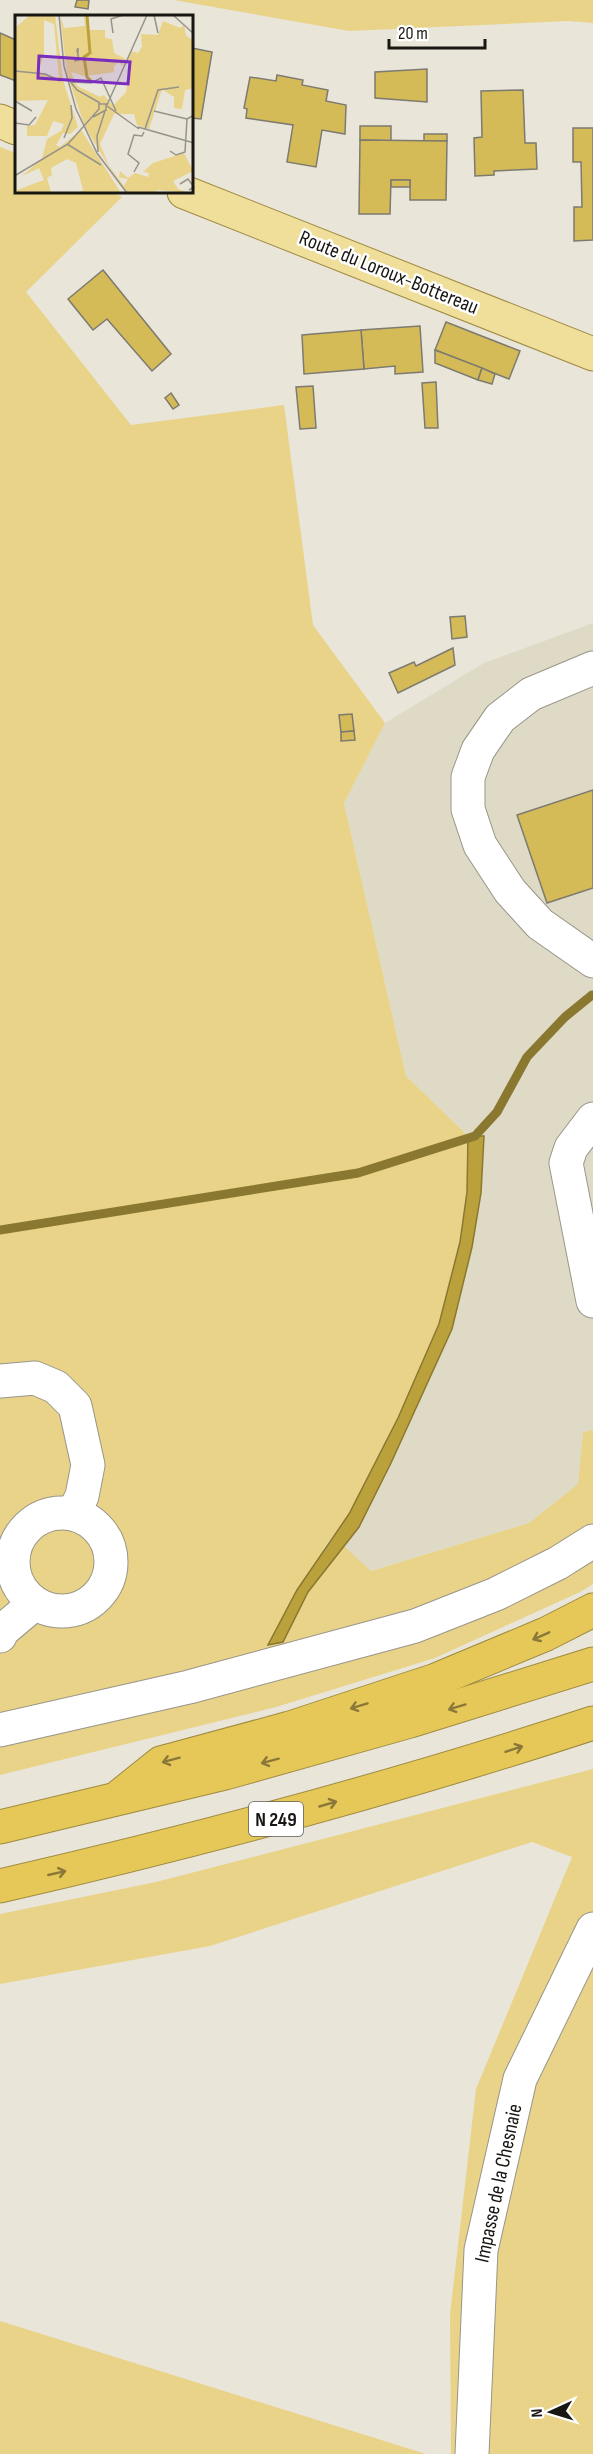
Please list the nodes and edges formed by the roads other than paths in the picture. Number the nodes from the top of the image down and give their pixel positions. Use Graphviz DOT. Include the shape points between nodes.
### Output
graph roads {
  1 [pos="0,121"];
  2 [pos="15,128"];
  3 [pos="189,194"];
  4 [pos="593,354"];
  5 [pos="593,668"];
  6 [pos="593,961"];
  7 [pos="593,1119"];
  8 [pos="593,1301"];
  9 [pos="0,1381"];
  10 [pos="73,1514"];
  11 [pos="593,1541"];
  12 [pos="34,1604"];
  13 [pos="593,1610"];
  14 [pos="0,1636"];
  15 [pos="593,1664"];
  16 [pos="593,1723"];
  17 [pos="0,1730"];
  18 [pos="115,1800"];
  19 [pos="0,1827"];
  20 [pos="0,1886"];
  21 [pos="593,1929"];
  22 [pos="472,2454"];
  1 -- 2 [label="main road"];
  3 -- 4 [label="main road, Route du Loroux-Bottereau"];
  5 -- 6 [label="lane" via="531,694 500,718 478,750 468,777 468,809 480,845 510,891 540,924"];
  7 -- 8 [label="lane" via="571,1148 566,1163"];
  9 -- 10 [label="lane" via="35,1378 56,1387 75,1406 88,1464 82,1496"];
  10 -- 12 [label="lane" via="39,1518 16,1542 14,1576"];
  10 -- 12 [label="lane" via="100,1530 108,1544 112,1559 104,1589 80,1609 64,1612"];
  11 -- 17 [label="lane" via="496,1594 415,1626 189,1687"];
  12 -- 14 [label="lane"];
  13 -- 18 [label="highway, one-way" via="426,1684 290,1728 161,1763"];
  15 -- 18 [label="highway, one-way" via="345,1740"];
  20 -- 16 [label="highway, N 249, one-way" via="253,1825 443,1772"];
  18 -- 19 [label="highway"];
  21 -- 22 [label="lane, Impasse de la Chesnaie" via="520,2079 483,2238"];
}
